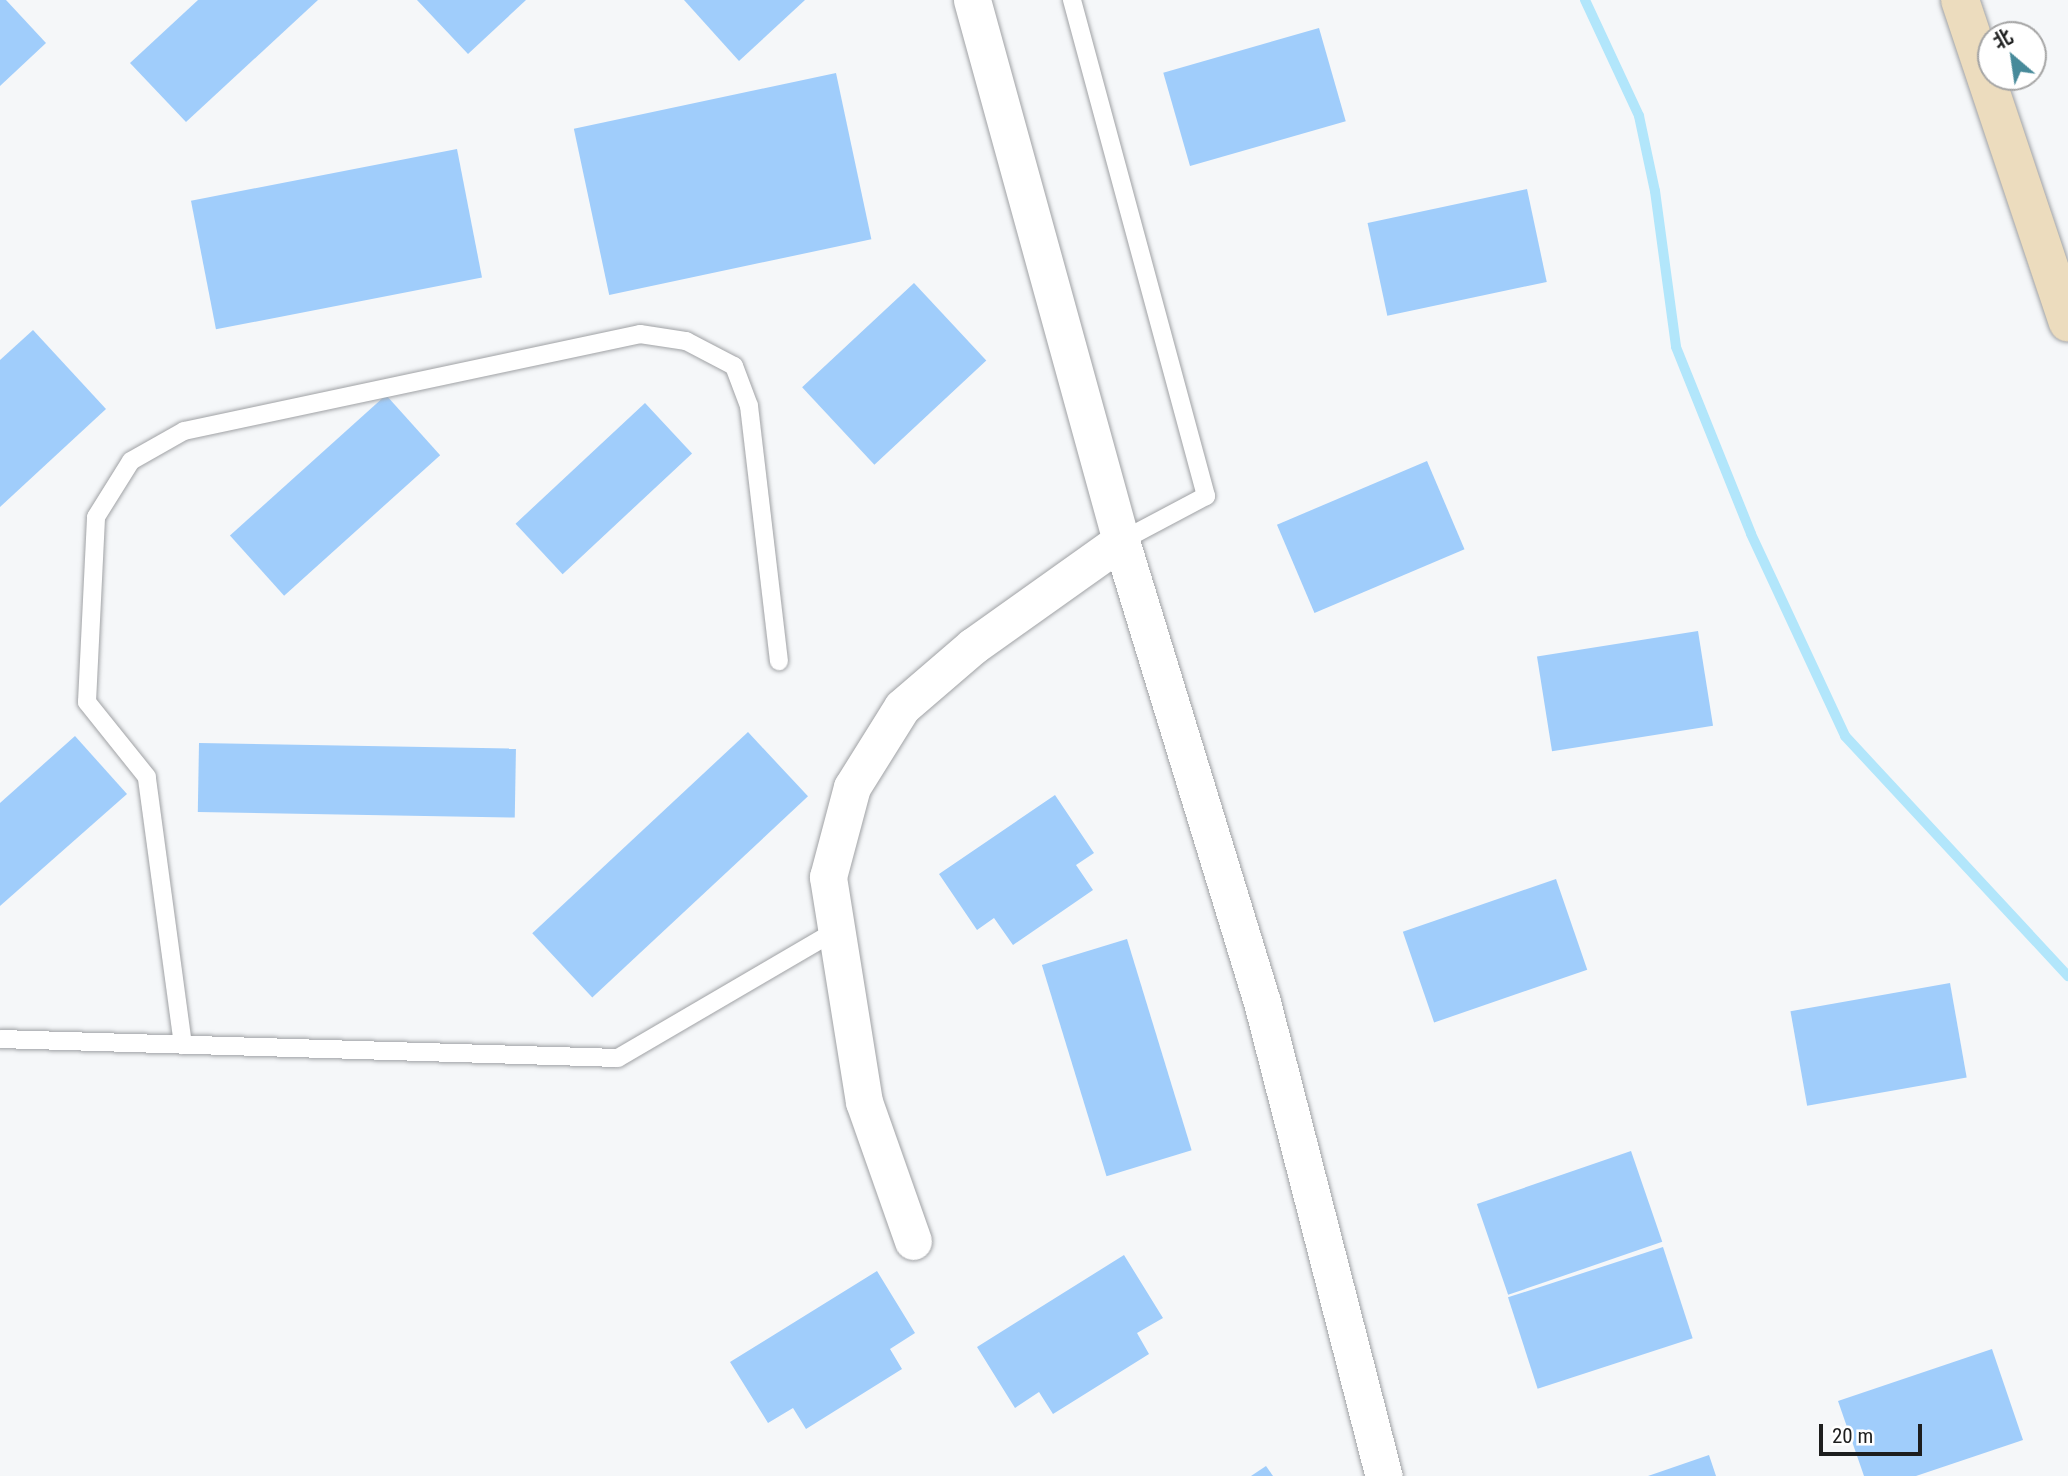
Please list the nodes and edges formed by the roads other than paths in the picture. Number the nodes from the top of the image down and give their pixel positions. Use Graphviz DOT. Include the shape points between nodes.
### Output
graph roads {
  1 [pos="972,0"];
  2 [pos="1072,0"];
  3 [pos="1960,0"];
  4 [pos="2068,322"];
  5 [pos="1121,541"];
  6 [pos="779,661"];
  7 [pos="837,930"];
  8 [pos="0,1039"];
  9 [pos="183,1045"];
  10 [pos="913,1241"];
  11 [pos="1384,1476"];
  1 -- 5 [label="street"];
  2 -- 5 [label="lane" via="1206,496"];
  3 -- 4 [label="main road"];
  5 -- 7 [label="street" via="972,646 902,707 852,787 828,877"];
  5 -- 11 [label="street" via="1262,1002"];
  6 -- 9 [label="lane" via="749,407 734,366 685,341 640,334 184,431 131,461 96,517 87,702 148,777"];
  7 -- 9 [label="lane" via="618,1058"];
  7 -- 10 [label="street" via="864,1102"];
  8 -- 9 [label="lane"];
}
